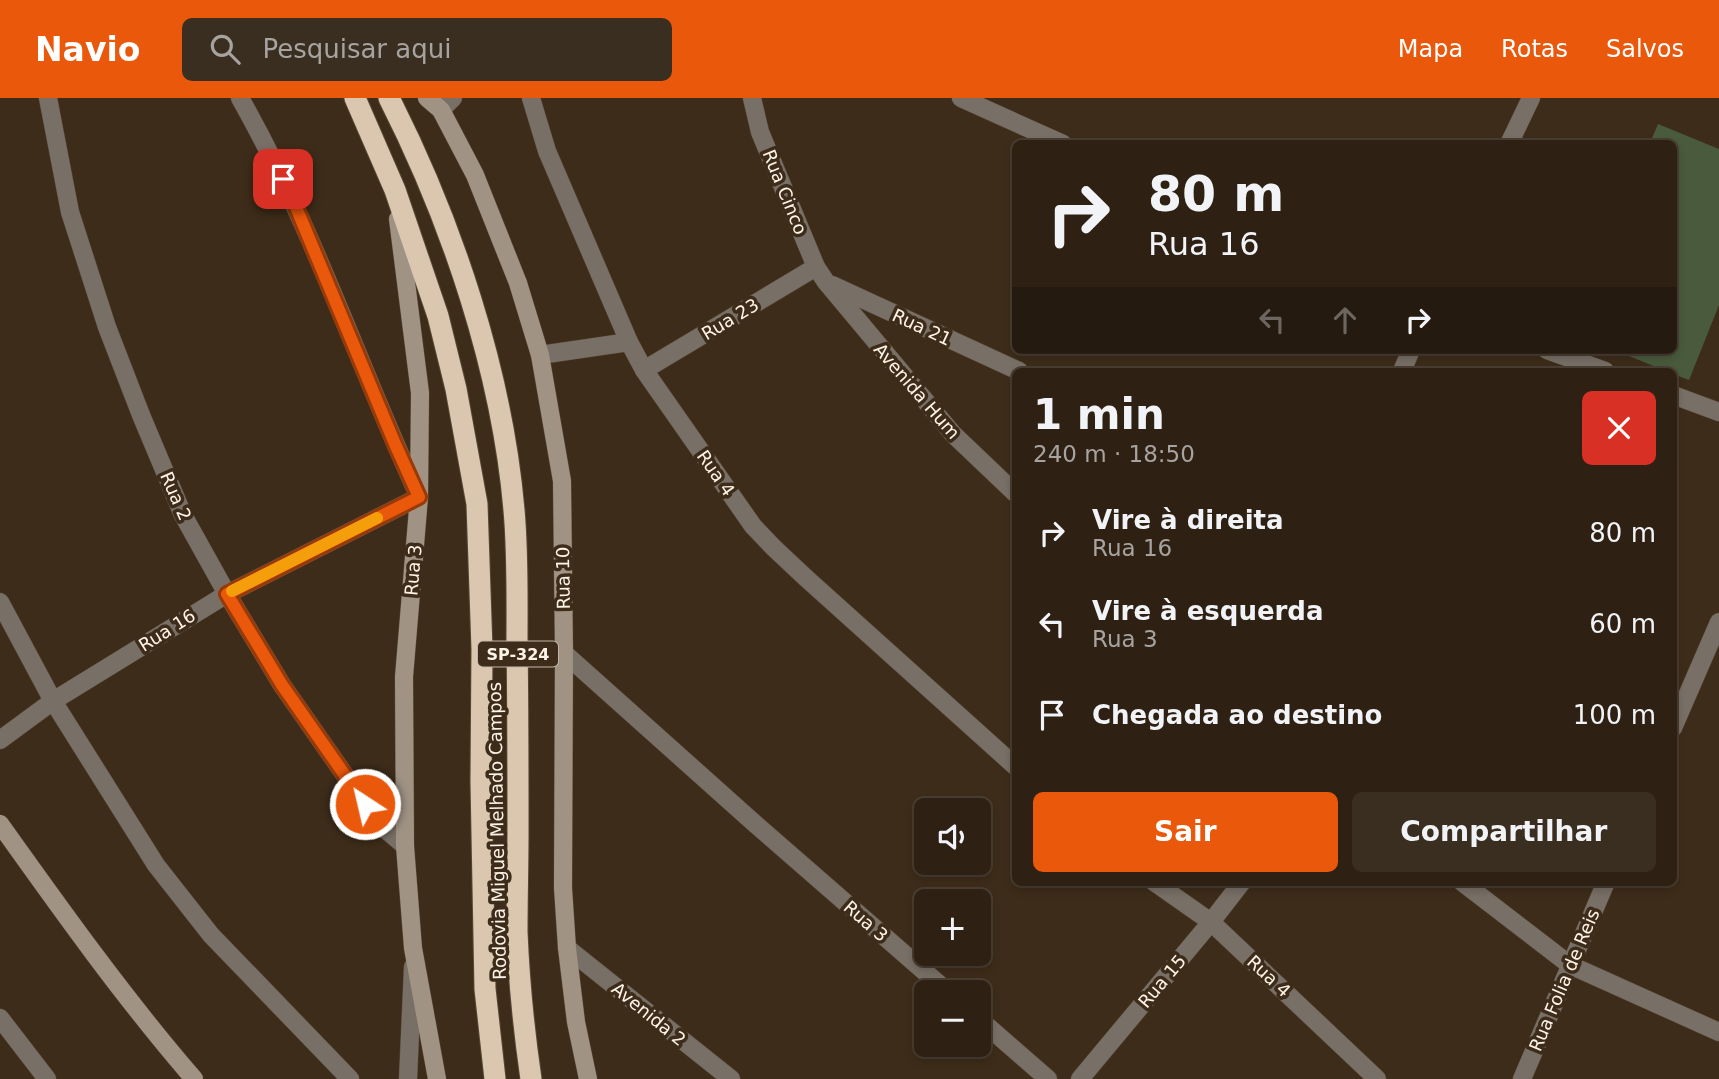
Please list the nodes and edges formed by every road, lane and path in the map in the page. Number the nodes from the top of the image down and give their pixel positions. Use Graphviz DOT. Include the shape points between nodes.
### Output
graph roads {
  1 [pos="48,98"];
  2 [pos="240,98"];
  3 [pos="355,98"];
  4 [pos="389,98"];
  5 [pos="427,98"];
  6 [pos="531,98"];
  7 [pos="752,98"];
  8 [pos="961,98"];
  9 [pos="1531,98"];
  10 [pos="443,102"];
  11 [pos="1054,140"];
  12 [pos="1511,140"];
  13 [pos="395,190"];
  14 [pos="821,275"];
  15 [pos="629,342"];
  16 [pos="1558,354"];
  17 [pos="540,355"];
  18 [pos="1013,368"];
  19 [pos="1597,368"];
  20 [pos="644,370"];
  21 [pos="1677,396"];
  22 [pos="1719,412"];
  23 [pos="1012,490"];
  24 [pos="419,497"];
  25 [pos="227,594"];
  26 [pos="0,602"];
  27 [pos="1719,622"];
  28 [pos="564,653"];
  29 [pos="53,701"];
  30 [pos="1677,719"];
  31 [pos="0,740"];
  32 [pos="1012,763"];
  33 [pos="0,824"];
  34 [pos="405,846"];
  35 [pos="1160,886"];
  36 [pos="1239,886"];
  37 [pos="1467,886"];
  38 [pos="1604,886"];
  39 [pos="1212,922"];
  40 [pos="413,948"];
  41 [pos="567,948"];
  42 [pos="1570,965"];
  43 [pos="934,980"];
  44 [pos="0,1018"];
  45 [pos="991,1029"];
  46 [pos="1719,1032"];
  47 [pos="47,1079"];
  48 [pos="194,1079"];
  49 [pos="350,1079"];
  50 [pos="408,1079"];
  51 [pos="437,1079"];
  52 [pos="495,1079"];
  53 [pos="531,1079"];
  54 [pos="588,1079"];
  55 [pos="730,1079"];
  56 [pos="1048,1079"];
  57 [pos="1080,1079"];
  58 [pos="1377,1079"];
  59 [pos="1522,1079"];
  1 -- 25 [label="street, Rua 2" via="70,212 107,327 183,515"];
  2 -- 24 [label="street, Rua 3" via="293,200"];
  3 -- 13 [label="highway, Rodovia Miguel Melhado Campos / SP-324"];
  4 -- 53 [label="highway, Rodovia Miguel Melhado Campos / SP-324" via="437,202 464,279 508,456 517,578 517,933"];
  5 -- 10 [label="main road"];
  6 -- 15 [label="street, Rua 4" via="547,151"];
  7 -- 14 [label="street, Rua Cinco" via="760,132"];
  8 -- 11 [label="street"];
  9 -- 12 [label="street"];
  10 -- 17 [label="main road, Rua 10 / SP-324" via="492,216"];
  13 -- 24 [label="main road" via="420,393"];
  13 -- 52 [label="highway, Rodovia Miguel Melhado Campos / SP-324" via="438,316 477,503 485,989"];
  14 -- 18 [label="street, Rua 21"];
  14 -- 20 [label="street, Rua 23"];
  14 -- 23 [label="street, Avenida Hum" via="953,434"];
  15 -- 17 [label="street"];
  15 -- 20 [label="street, Rua 4"];
  16 -- 19 [label="street"];
  17 -- 28 [label="main road, Rua 10 / SP-324" via="562,481"];
  20 -- 32 [label="street, Rua 4" via="753,526"];
  21 -- 22 [label="street"];
  24 -- 25 [label="street, Rua 16"];
  24 -- 34 [label="main road, Rua 3" via="404,677"];
  25 -- 29 [label="street, Rua 16"];
  25 -- 34 [label="street, Rua 2" via="282,685 379,824"];
  26 -- 29 [label="street"];
  27 -- 30 [label="street"];
  28 -- 41 [label="main road, Rua 10 / SP-324"];
  28 -- 43 [label="street, Rua 3"];
  29 -- 31 [label="street, Rua 16"];
  29 -- 49 [label="street" via="156,865 211,935"];
  33 -- 48 [label="main road" via="139,1014"];
  34 -- 40 [label="main road, Rua 3"];
  35 -- 39 [label="street, Rua 4"];
  36 -- 39 [label="street, Rua 15"];
  37 -- 42 [label="street"];
  38 -- 42 [label="street, Rua Folia de Reis"];
  39 -- 57 [label="street, Rua 15"];
  39 -- 58 [label="street, Rua 4"];
  40 -- 50 [label="street, Rua 3"];
  40 -- 51 [label="main road"];
  41 -- 54 [label="main road, Rua 10 / SP-324"];
  41 -- 55 [label="street, Avenida 2"];
  42 -- 46 [label="street"];
  42 -- 59 [label="street, Rua Folia de Reis"];
  44 -- 47 [label="street"];
  45 -- 56 [label="street"];
}
